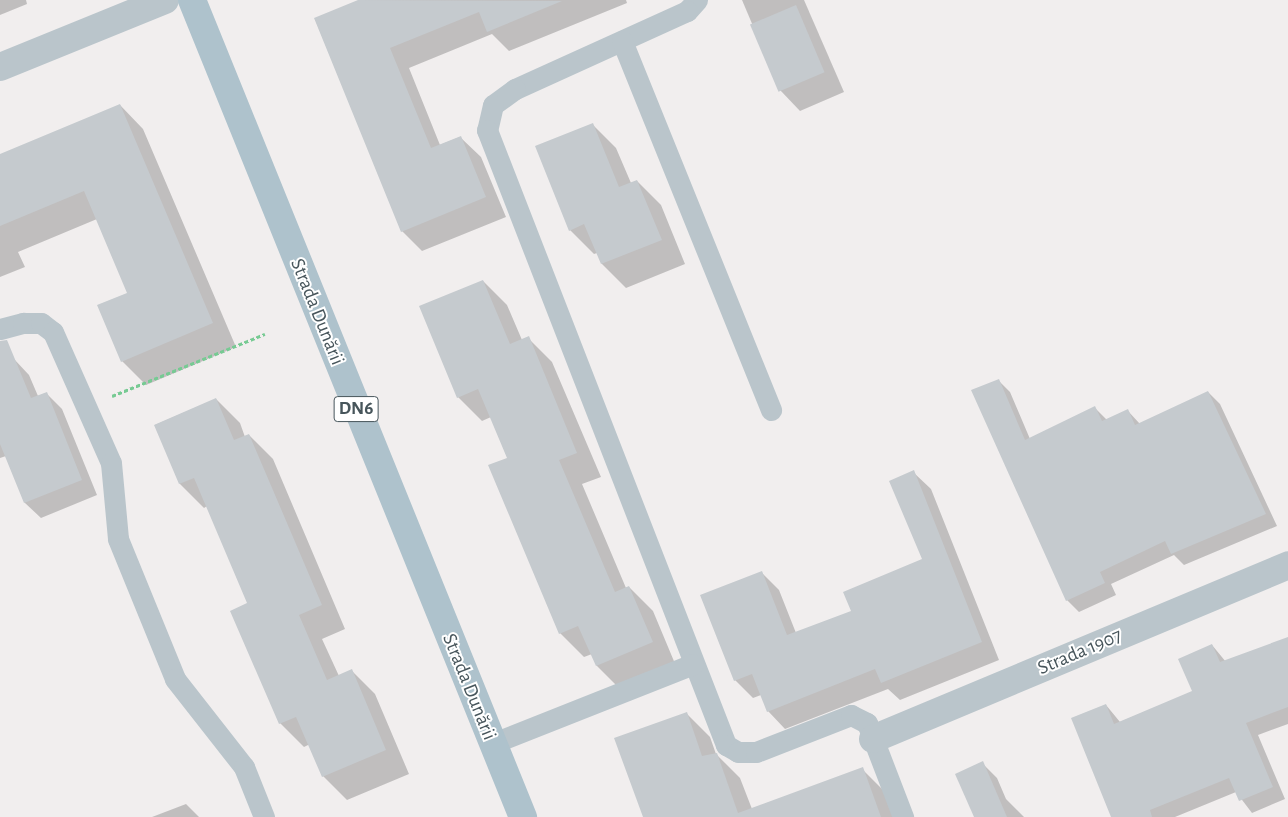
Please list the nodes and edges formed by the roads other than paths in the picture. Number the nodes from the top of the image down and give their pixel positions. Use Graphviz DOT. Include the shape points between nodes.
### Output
graph roads {
  1 [pos="165,0"];
  2 [pos="192,0"];
  3 [pos="697,0"];
  4 [pos="622,41"];
  5 [pos="0,67"];
  6 [pos="0,329"];
  7 [pos="770,410"];
  8 [pos="1288,565"];
  9 [pos="693,664"];
  10 [pos="873,739"];
  11 [pos="491,744"];
  12 [pos="264,817"];
  13 [pos="523,817"];
  14 [pos="903,817"];
  1 -- 5 [label="street"];
  2 -- 11 [label="main road, Strada Dunării / DN6"];
  3 -- 4 [label="lane" via="688,11"];
  4 -- 7 [label="lane"];
  4 -- 9 [label="lane" via="515,90 493,106 488,130"];
  6 -- 12 [label="lane" via="23,323 42,324 53,332 111,463 118,539 175,679 244,767"];
  8 -- 10 [label="street, Strada 1907"];
  9 -- 10 [label="lane" via="726,745 738,752 756,752 851,715 867,723"];
  9 -- 11 [label="lane"];
  10 -- 14 [label="lane"];
  11 -- 13 [label="main road, Strada Dunării / DN6"];
}
